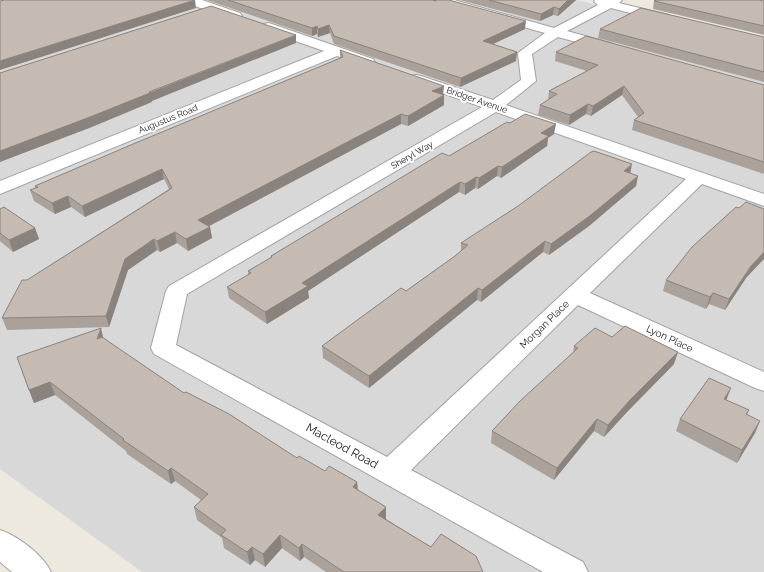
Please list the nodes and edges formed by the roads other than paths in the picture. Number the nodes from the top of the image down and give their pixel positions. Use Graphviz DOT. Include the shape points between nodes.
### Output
graph roads {
  1 [pos="441,0"];
  2 [pos="593,0"];
  3 [pos="613,2"];
  4 [pos="190,8"];
  5 [pos="680,21"];
  6 [pos="556,32"];
  7 [pos="618,49"];
  8 [pos="336,51"];
  9 [pos="379,66"];
  10 [pos="401,74"];
  11 [pos="495,106"];
  12 [pos="699,177"];
  13 [pos="0,188"];
  14 [pos="764,200"];
  15 [pos="177,291"];
  16 [pos="576,295"];
  17 [pos="764,382"];
  18 [pos="390,472"];
  19 [pos="0,543"];
  20 [pos="35,572"];
  21 [pos="572,572"];
  1 -- 6 [label="street"];
  2 -- 3 [label="street"];
  3 -- 5 [label="street"];
  3 -- 6 [label="street, Sheryl Way"];
  4 -- 8 [label="street" via="212,8"];
  6 -- 7 [label="street"];
  6 -- 11 [label="street, Sheryl Way" via="525,53 529,81"];
  8 -- 9 [label="street"];
  8 -- 13 [label="street, Augustus Road"];
  10 -- 11 [label="street, Bridger Avenue"];
  11 -- 12 [label="street, Bridger Avenue"];
  11 -- 15 [label="street, Sheryl Way"];
  12 -- 14 [label="street, Bridger Avenue"];
  12 -- 16 [label="street, Morgan Place"];
  15 -- 18 [label="street, Macleod Road" via="164,348"];
  16 -- 17 [label="street, Lyon Place"];
  16 -- 18 [label="street, Morgan Place"];
  18 -- 21 [label="street, Macleod Road"];
  19 -- 20 [label="street"];
}
